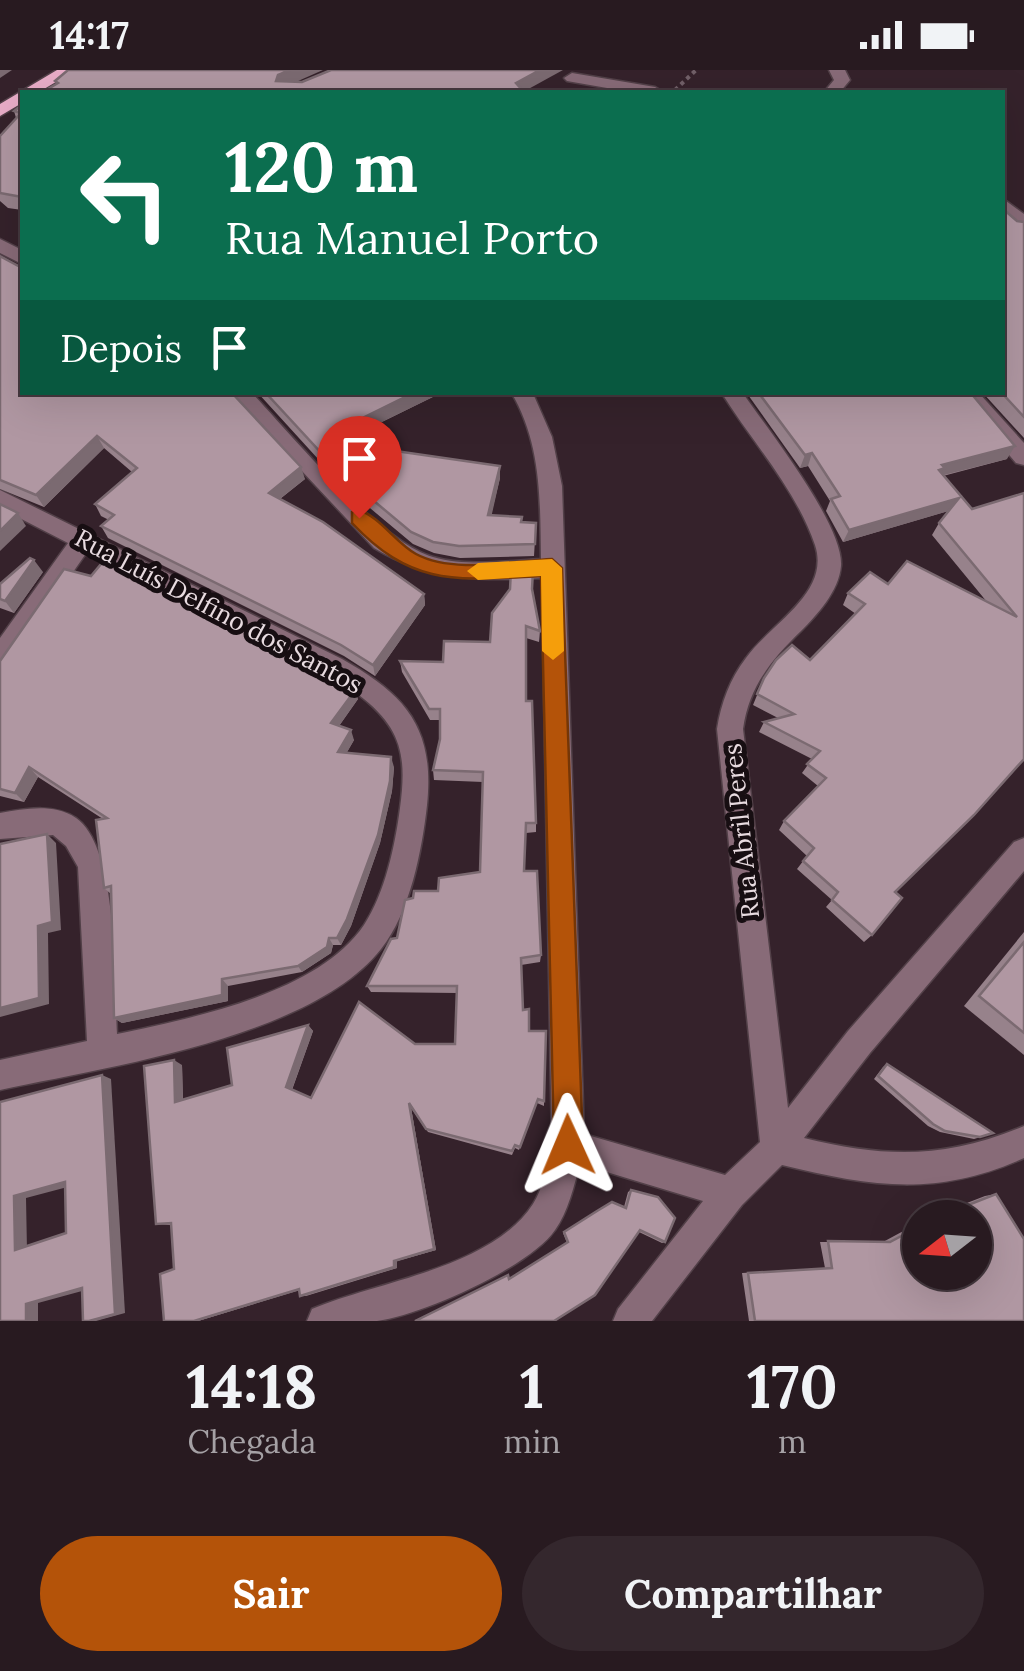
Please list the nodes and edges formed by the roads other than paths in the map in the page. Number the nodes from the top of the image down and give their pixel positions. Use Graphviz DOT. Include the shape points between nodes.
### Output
graph roads {
  1 [pos="68,70"];
  2 [pos="571,78"];
  3 [pos="32,90"];
  4 [pos="643,90"];
  5 [pos="1005,206"];
  6 [pos="1024,224"];
  7 [pos="241,395"];
  8 [pos="524,395"];
  9 [pos="733,395"];
  10 [pos="969,395"];
  11 [pos="1024,457"];
  12 [pos="0,498"];
  13 [pos="82,540"];
  14 [pos="552,568"];
  15 [pos="0,657"];
  16 [pos="0,826"];
  17 [pos="1024,851"];
  18 [pos="103,1051"];
  19 [pos="0,1075"];
  20 [pos="1024,1142"];
  21 [pos="568,1145"];
  22 [pos="777,1148"];
  23 [pos="730,1192"];
  24 [pos="324,1321"];
  25 [pos="630,1321"];
  1 -- 3 [label="main road"];
  2 -- 4 [label="street"];
  5 -- 6 [label="street"];
  7 -- 14 [label="street" via="382,542 411,561 455,572"];
  8 -- 14 [label="street" via="547,451"];
  9 -- 22 [label="street, Rua Abril Peres" via="812,514 830,564 820,591 738,687 730,729"];
  10 -- 11 [label="street"];
  12 -- 13 [label="street, Rua Luís Delfino dos Santos"];
  13 -- 15 [label="street"];
  13 -- 18 [label="street, Rua Luís Delfino dos Santos" via="382,698 404,721 416,748 408,838 373,937 342,969 290,998"];
  14 -- 21 [label="street"];
  16 -- 18 [label="street" via="63,823 83,845 92,867"];
  17 -- 22 [label="street"];
  18 -- 19 [label="street, Rua Luís Delfino dos Santos"];
  20 -- 22 [label="street" via="964,1164 913,1171 867,1170"];
  21 -- 23 [label="street"];
  21 -- 24 [label="street" via="543,1221 523,1241 436,1284"];
  22 -- 23 [label="street"];
  23 -- 25 [label="street"];
}
